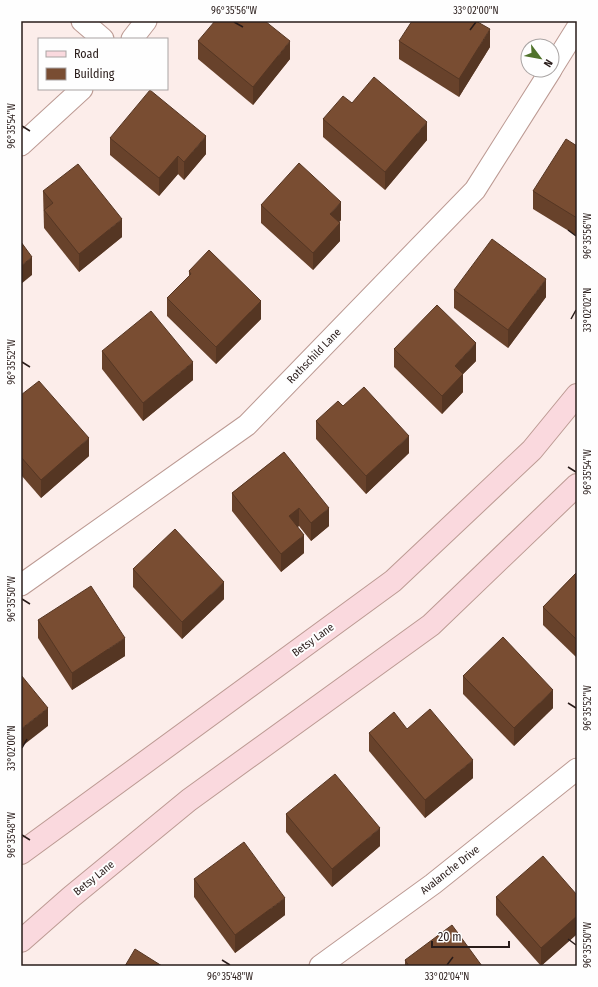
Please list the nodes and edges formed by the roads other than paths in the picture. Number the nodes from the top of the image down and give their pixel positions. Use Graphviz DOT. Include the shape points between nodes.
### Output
graph roads {
  1 [pos="82,21"];
  2 [pos="146,21"];
  3 [pos="577,28"];
  4 [pos="102,38"];
  5 [pos="133,38"];
  6 [pos="560,55"];
  7 [pos="545,78"];
  8 [pos="81,90"];
  9 [pos="21,145"];
  10 [pos="577,395"];
  11 [pos="577,485"];
  12 [pos="21,585"];
  13 [pos="577,769"];
  14 [pos="21,853"];
  15 [pos="21,941"];
  16 [pos="320,966"];
  1 -- 4 [label="street"];
  2 -- 5 [label="street"];
  3 -- 6 [label="street, Rothschild Lane"];
  7 -- 12 [label="street, Rothschild Lane" via="475,190 248,425"];
  8 -- 9 [label="street"];
  10 -- 14 [label="main road, Betsy Lane" via="532,450 394,581"];
  11 -- 15 [label="main road, Betsy Lane" via="431,624 189,800"];
  13 -- 16 [label="street, Avalanche Drive" via="433,884"];
}
